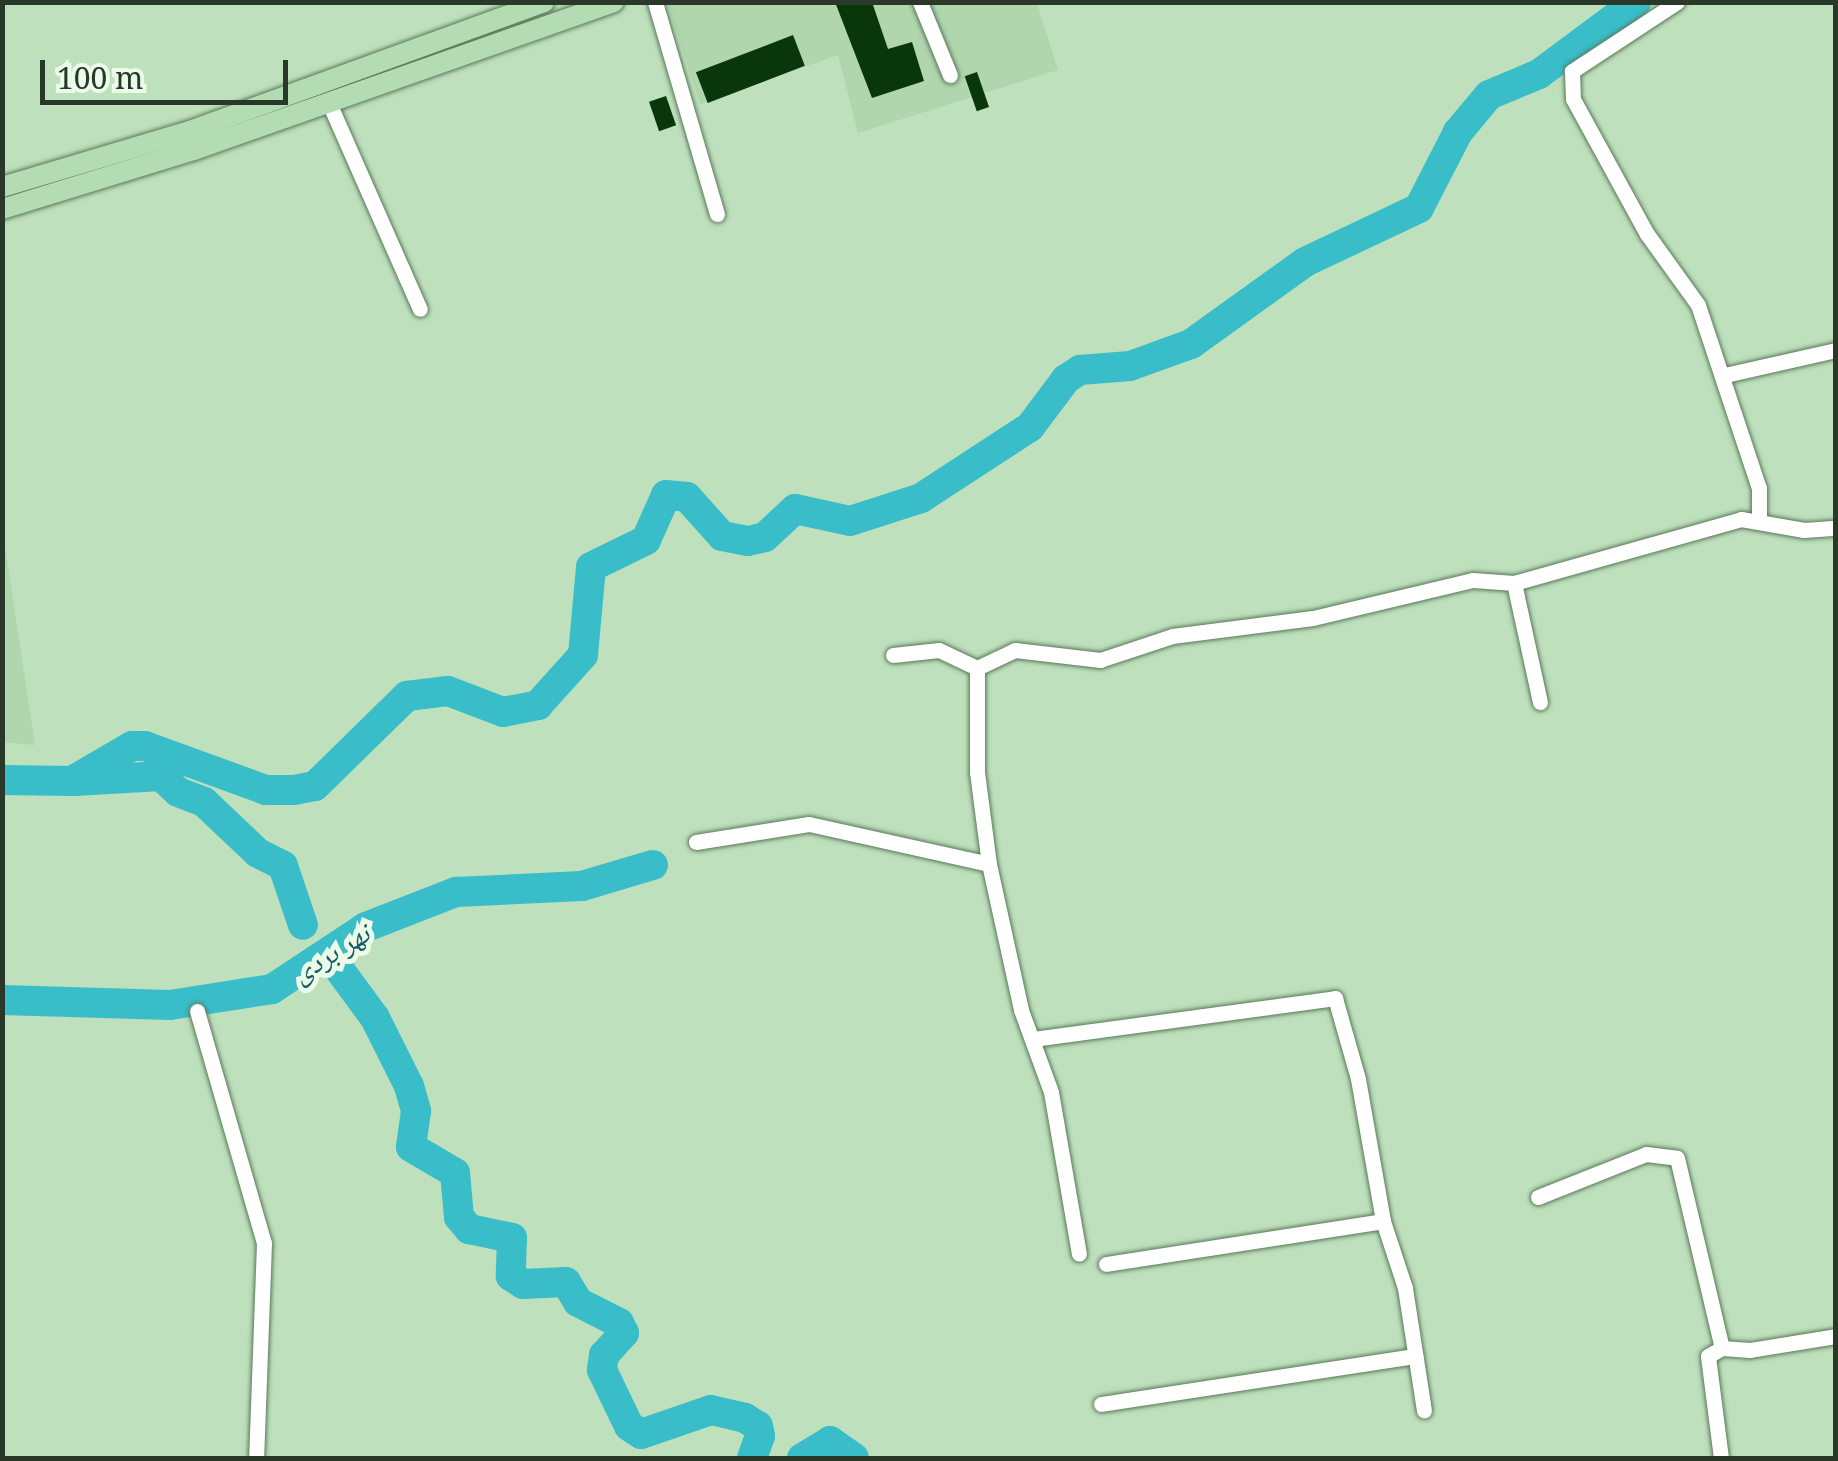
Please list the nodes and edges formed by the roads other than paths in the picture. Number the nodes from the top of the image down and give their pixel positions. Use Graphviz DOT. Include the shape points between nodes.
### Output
graph roads {
  1 [pos="614,2"];
  2 [pos="655,2"];
  3 [pos="920,2"];
  4 [pos="1677,2"];
  5 [pos="542,3"];
  6 [pos="550,25"];
  7 [pos="950,75"];
  8 [pos="329,103"];
  9 [pos="221,130"];
  10 [pos="2,187"];
  11 [pos="2,209"];
  12 [pos="717,214"];
  13 [pos="420,309"];
  14 [pos="1836,350"];
  15 [pos="1725,376"];
  16 [pos="1759,521"];
  17 [pos="1836,528"];
  18 [pos="1514,582"];
  19 [pos="893,655"];
  20 [pos="976,668"];
  21 [pos="1540,702"];
  22 [pos="696,842"];
  23 [pos="989,864"];
  24 [pos="197,1010"];
  25 [pos="1033,1039"];
  26 [pos="1538,1196"];
  27 [pos="1383,1221"];
  28 [pos="1079,1254"];
  29 [pos="1106,1264"];
  30 [pos="1836,1336"];
  31 [pos="1722,1348"];
  32 [pos="1415,1356"];
  33 [pos="1101,1404"];
  34 [pos="1424,1411"];
  35 [pos="256,1458"];
  36 [pos="1721,1458"];
  1 -- 6 [label="main road"];
  2 -- 12 [label="street"];
  3 -- 7 [label="street"];
  4 -- 15 [label="street" via="1572,70 1573,99 1647,234 1698,305"];
  5 -- 6 [label="main road"];
  5 -- 9 [label="main road"];
  6 -- 8 [label="main road"];
  8 -- 9 [label="main road"];
  8 -- 13 [label="street"];
  9 -- 10 [label="main road"];
  9 -- 11 [label="main road"];
  14 -- 15 [label="street"];
  15 -- 16 [label="street" via="1759,488"];
  16 -- 17 [label="street"];
  16 -- 18 [label="street" via="1664,536"];
  18 -- 20 [label="street" via="1472,580 1313,618 1172,636 1100,660 1015,650"];
  18 -- 21 [label="street"];
  19 -- 20 [label="street" via="939,650"];
  20 -- 23 [label="street" via="977,772"];
  22 -- 23 [label="street" via="823,825"];
  23 -- 25 [label="street"];
  24 -- 35 [label="street" via="264,1242"];
  25 -- 27 [label="street" via="1335,998 1365,1112"];
  25 -- 28 [label="street" via="1057,1120"];
  26 -- 31 [label="street" via="1646,1154 1677,1158"];
  27 -- 29 [label="street"];
  27 -- 32 [label="street"];
  30 -- 31 [label="street"];
  31 -- 36 [label="street" via="1706,1366"];
  32 -- 33 [label="street"];
  32 -- 34 [label="street"];
}
